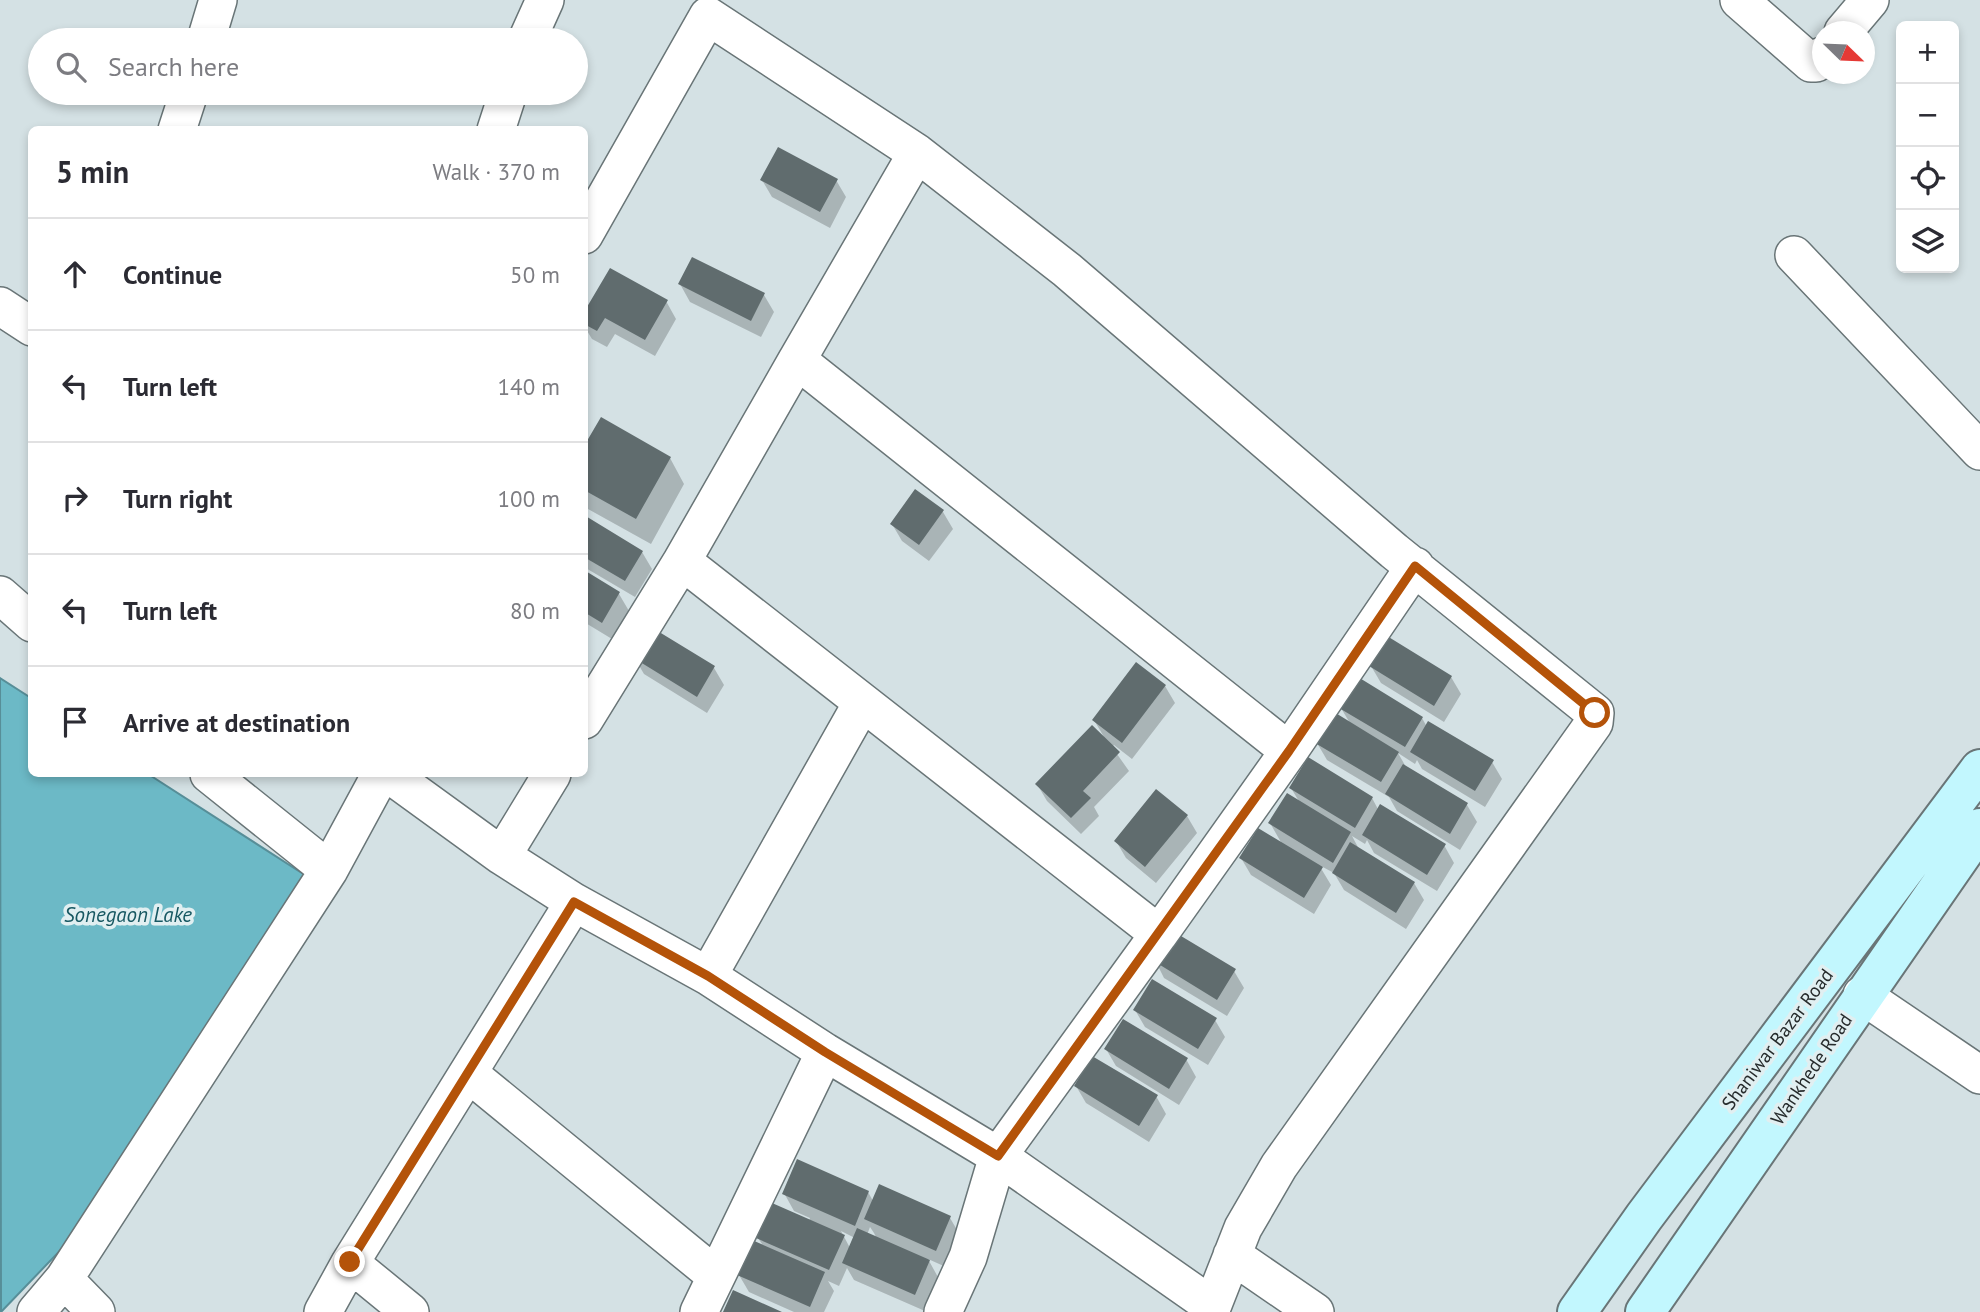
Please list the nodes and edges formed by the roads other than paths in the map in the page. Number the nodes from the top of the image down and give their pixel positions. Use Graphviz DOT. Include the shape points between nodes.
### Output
graph roads {
  1 [pos="218,0"];
  2 [pos="545,0"];
  3 [pos="1740,0"];
  4 [pos="1870,0"];
  5 [pos="695,8"];
  6 [pos="1852,21"];
  7 [pos="210,28"];
  8 [pos="532,28"];
  9 [pos="1812,63"];
  10 [pos="185,105"];
  11 [pos="504,105"];
  12 [pos="178,126"];
  13 [pos="497,126"];
  14 [pos="917,153"];
  15 [pos="588,227"];
  16 [pos="1794,255"];
  17 [pos="0,306"];
  18 [pos="28,324"];
  19 [pos="797,359"];
  20 [pos="1980,451"];
  21 [pos="681,561"];
  22 [pos="1415,566"];
  23 [pos="0,595"];
  24 [pos="28,620"];
  25 [pos="862,703"];
  26 [pos="588,713"];
  27 [pos="1289,751"];
  28 [pos="1980,769"];
  29 [pos="212,777"];
  30 [pos="380,777"];
  31 [pos="393,777"];
  32 [pos="550,777"];
  33 [pos="1980,828"];
  34 [pos="502,856"];
  35 [pos="329,870"];
  36 [pos="574,902"];
  37 [pos="1159,934"];
  38 [pos="708,976"];
  39 [pos="1862,995"];
  40 [pos="825,1052"];
  41 [pos="468,1073"];
  42 [pos="1980,1075"];
  43 [pos="998,1156"];
  44 [pos="1232,1255"];
  45 [pos="350,1262"];
  46 [pos="716,1276"];
  47 [pos="64,1279"];
  48 [pos="1211,1309"];
  49 [pos="36,1312"];
  50 [pos="96,1312"];
  51 [pos="323,1312"];
  52 [pos="410,1312"];
  53 [pos="699,1312"];
  54 [pos="943,1312"];
  55 [pos="1315,1312"];
  56 [pos="1577,1312"];
  57 [pos="1644,1312"];
  1 -- 7 [label="street"];
  2 -- 8 [label="street"];
  3 -- 9 [label="street"];
  4 -- 6 [label="street"];
  5 -- 14 [label="street"];
  5 -- 15 [label="street"];
  10 -- 12 [label="street"];
  11 -- 13 [label="street"];
  14 -- 19 [label="street"];
  14 -- 22 [label="street" via="1067,270"];
  16 -- 20 [label="street"];
  17 -- 18 [label="street"];
  19 -- 21 [label="street"];
  19 -- 27 [label="street"];
  21 -- 25 [label="street"];
  21 -- 26 [label="street"];
  22 -- 27 [label="street"];
  22 -- 44 [label="street" via="1588,706 1595,713 1594,723 1279,1166"];
  23 -- 24 [label="street"];
  25 -- 37 [label="street"];
  25 -- 38 [label="street"];
  27 -- 37 [label="street"];
  28 -- 56 [label="main road, Shaniwar Bazar Road"];
  29 -- 35 [label="street"];
  30 -- 35 [label="street"];
  31 -- 34 [label="street"];
  32 -- 34 [label="street"];
  33 -- 39 [label="main road, Wankhede Road"];
  34 -- 36 [label="street"];
  35 -- 47 [label="street"];
  36 -- 38 [label="street"];
  36 -- 41 [label="street"];
  37 -- 43 [label="street"];
  38 -- 40 [label="street"];
  39 -- 42 [label="street"];
  39 -- 57 [label="main road, Wankhede Road"];
  40 -- 43 [label="street"];
  40 -- 46 [label="street"];
  41 -- 45 [label="street"];
  41 -- 46 [label="street"];
  43 -- 48 [label="street"];
  43 -- 54 [label="street" via="968,1257"];
  44 -- 48 [label="street"];
  44 -- 55 [label="street"];
  45 -- 51 [label="street"];
  45 -- 52 [label="street"];
  46 -- 53 [label="street"];
  47 -- 49 [label="street"];
  47 -- 50 [label="street"];
}
